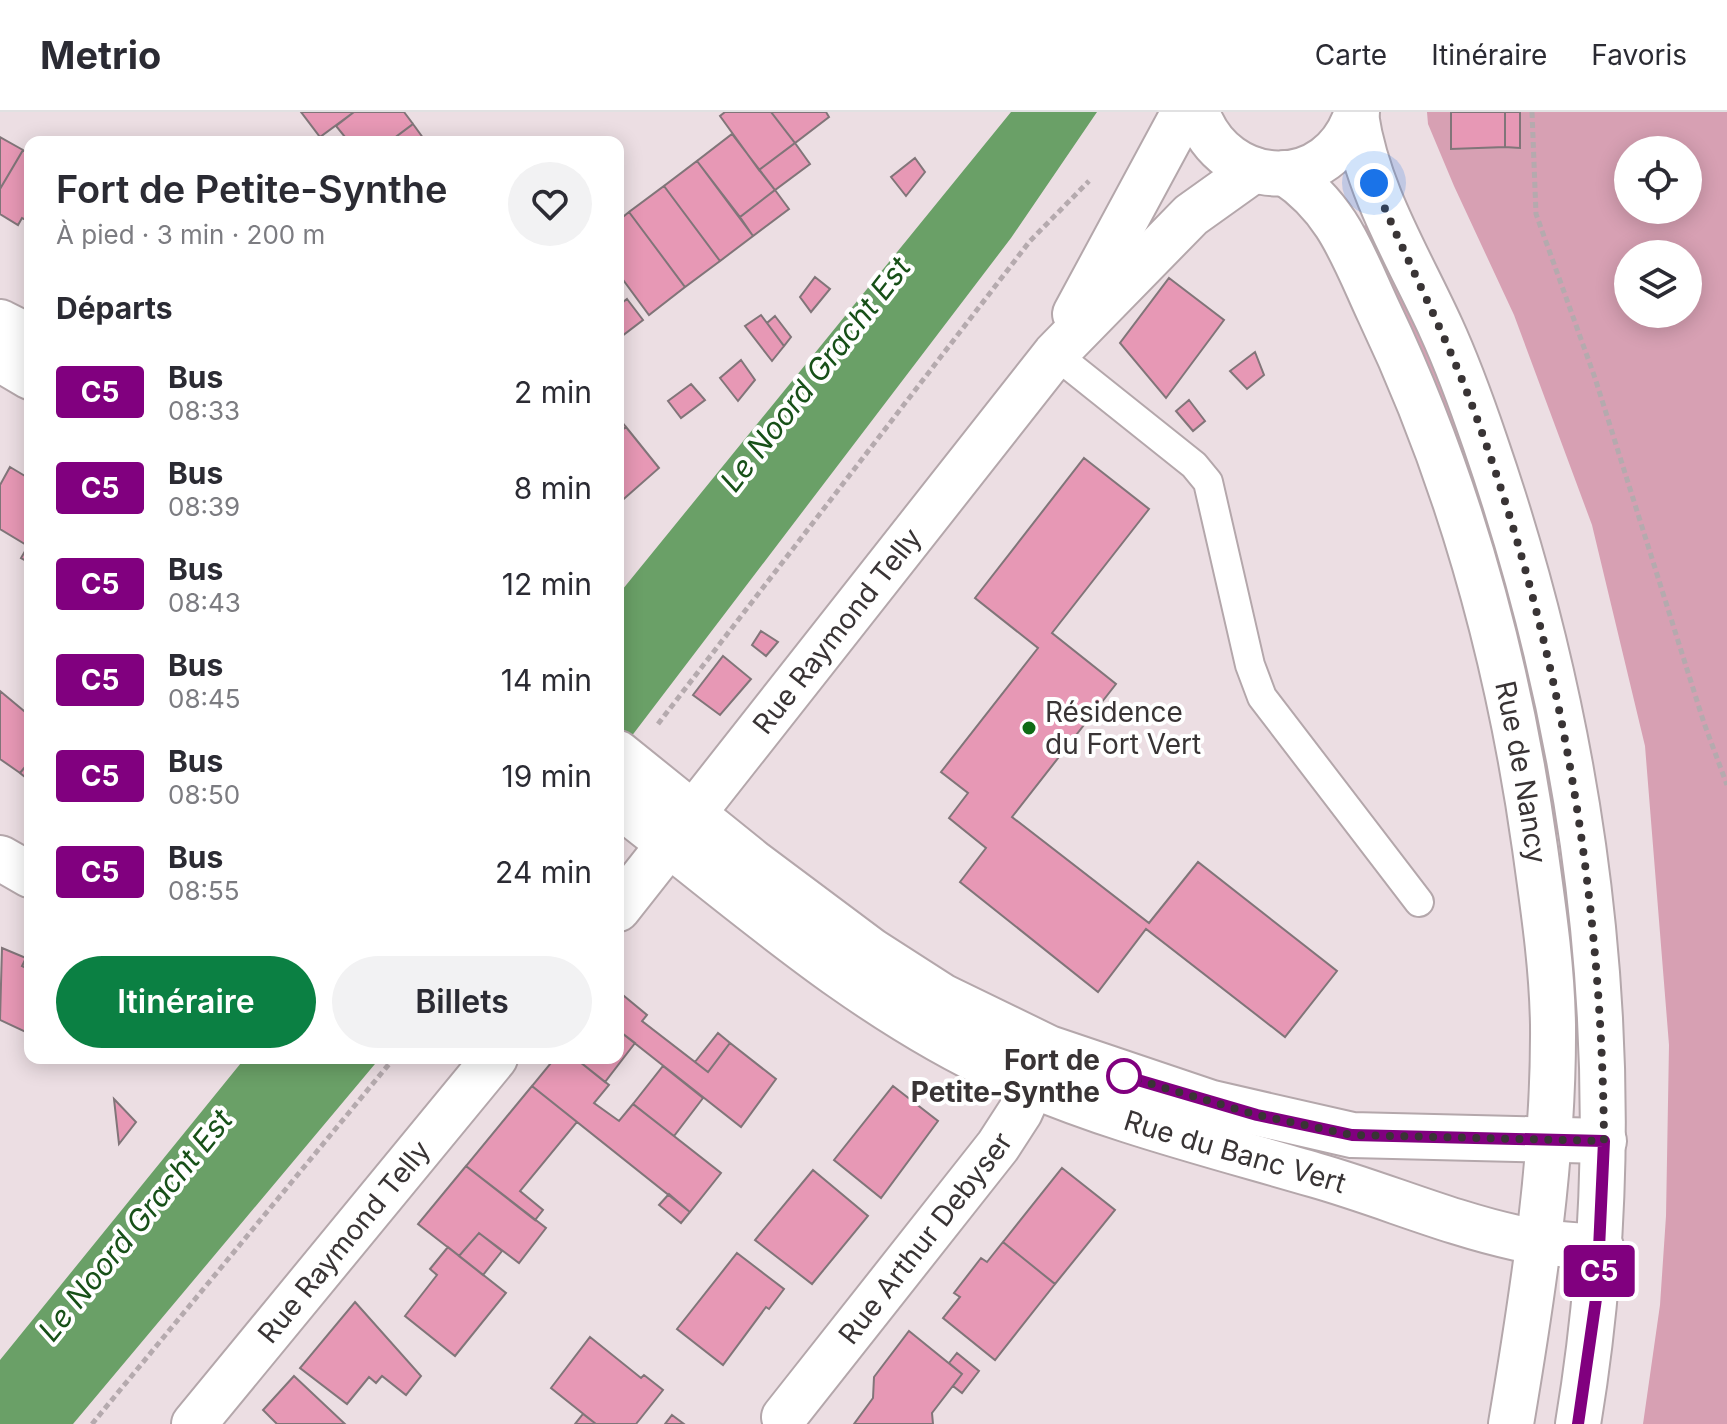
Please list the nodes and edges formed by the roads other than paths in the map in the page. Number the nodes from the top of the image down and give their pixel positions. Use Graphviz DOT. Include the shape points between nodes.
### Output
graph roads {
  1 [pos="1184,112"];
  2 [pos="1197,112"];
  3 [pos="1356,114"];
  4 [pos="1269,172"];
  5 [pos="8,339"];
  6 [pos="1055,354"];
  7 [pos="24,367"];
  8 [pos="624,775"];
  9 [pos="681,829"];
  10 [pos="0,858"];
  11 [pos="24,872"];
  12 [pos="624,901"];
  13 [pos="1419,902"];
  14 [pos="490,1064"];
  15 [pos="1041,1067"];
  16 [pos="1548,1138"];
  17 [pos="1604,1141"];
  18 [pos="1536,1242"];
  19 [pos="1601,1247"];
  20 [pos="784,1417"];
  21 [pos="194,1424"];
  22 [pos="1511,1424"];
  23 [pos="1578,1424"];
  1 -- 6 [label="street, Rue Raymond Telly"];
  2 -- 4 [label="street, Rue de Nancy" via="1218,148"];
  3 -- 4 [label="street, Rue Raymond Telly" via="1343,142 1327,158 1307,169"];
  3 -- 17 [label="street, Rue de Nancy" via="1374,183 1475,413 1540,625 1594,916"];
  4 -- 6 [label="street, Rue Raymond Telly" via="1191,215"];
  4 -- 16 [label="street, Rue de Nancy" via="1318,199 1345,240 1436,444 1476,570 1515,732 1545,915 1553,1024"];
  5 -- 7 [label="street"];
  6 -- 9 [label="street, Rue Raymond Telly"];
  6 -- 13 [label="lane" via="1194,465 1208,482 1262,697"];
  8 -- 9 [label="street, Rue du Banc Vert"];
  9 -- 12 [label="street, Rue Raymond Telly"];
  9 -- 15 [label="street, Rue du Banc Vert" via="774,928 860,991 970,1056"];
  10 -- 11 [label="street"];
  14 -- 21 [label="street, Rue Raymond Telly"];
  15 -- 16 [label="street, Rue du Banc Vert" via="1337,1132"];
  15 -- 18 [label="street, Rue du Banc Vert" via="1177,1137"];
  15 -- 20 [label="street, Rue Arthur Debyser" via="998,1146"];
  16 -- 17 [label="street, Rue du Banc Vert"];
  16 -- 18 [label="street, Rue de Nancy"];
  17 -- 19 [label="street, Rue de Nancy"];
  18 -- 19 [label="street, Rue du Banc Vert"];
  18 -- 22 [label="street, Rue de Nancy"];
  19 -- 23 [label="street, Rue de Nancy"];
}
